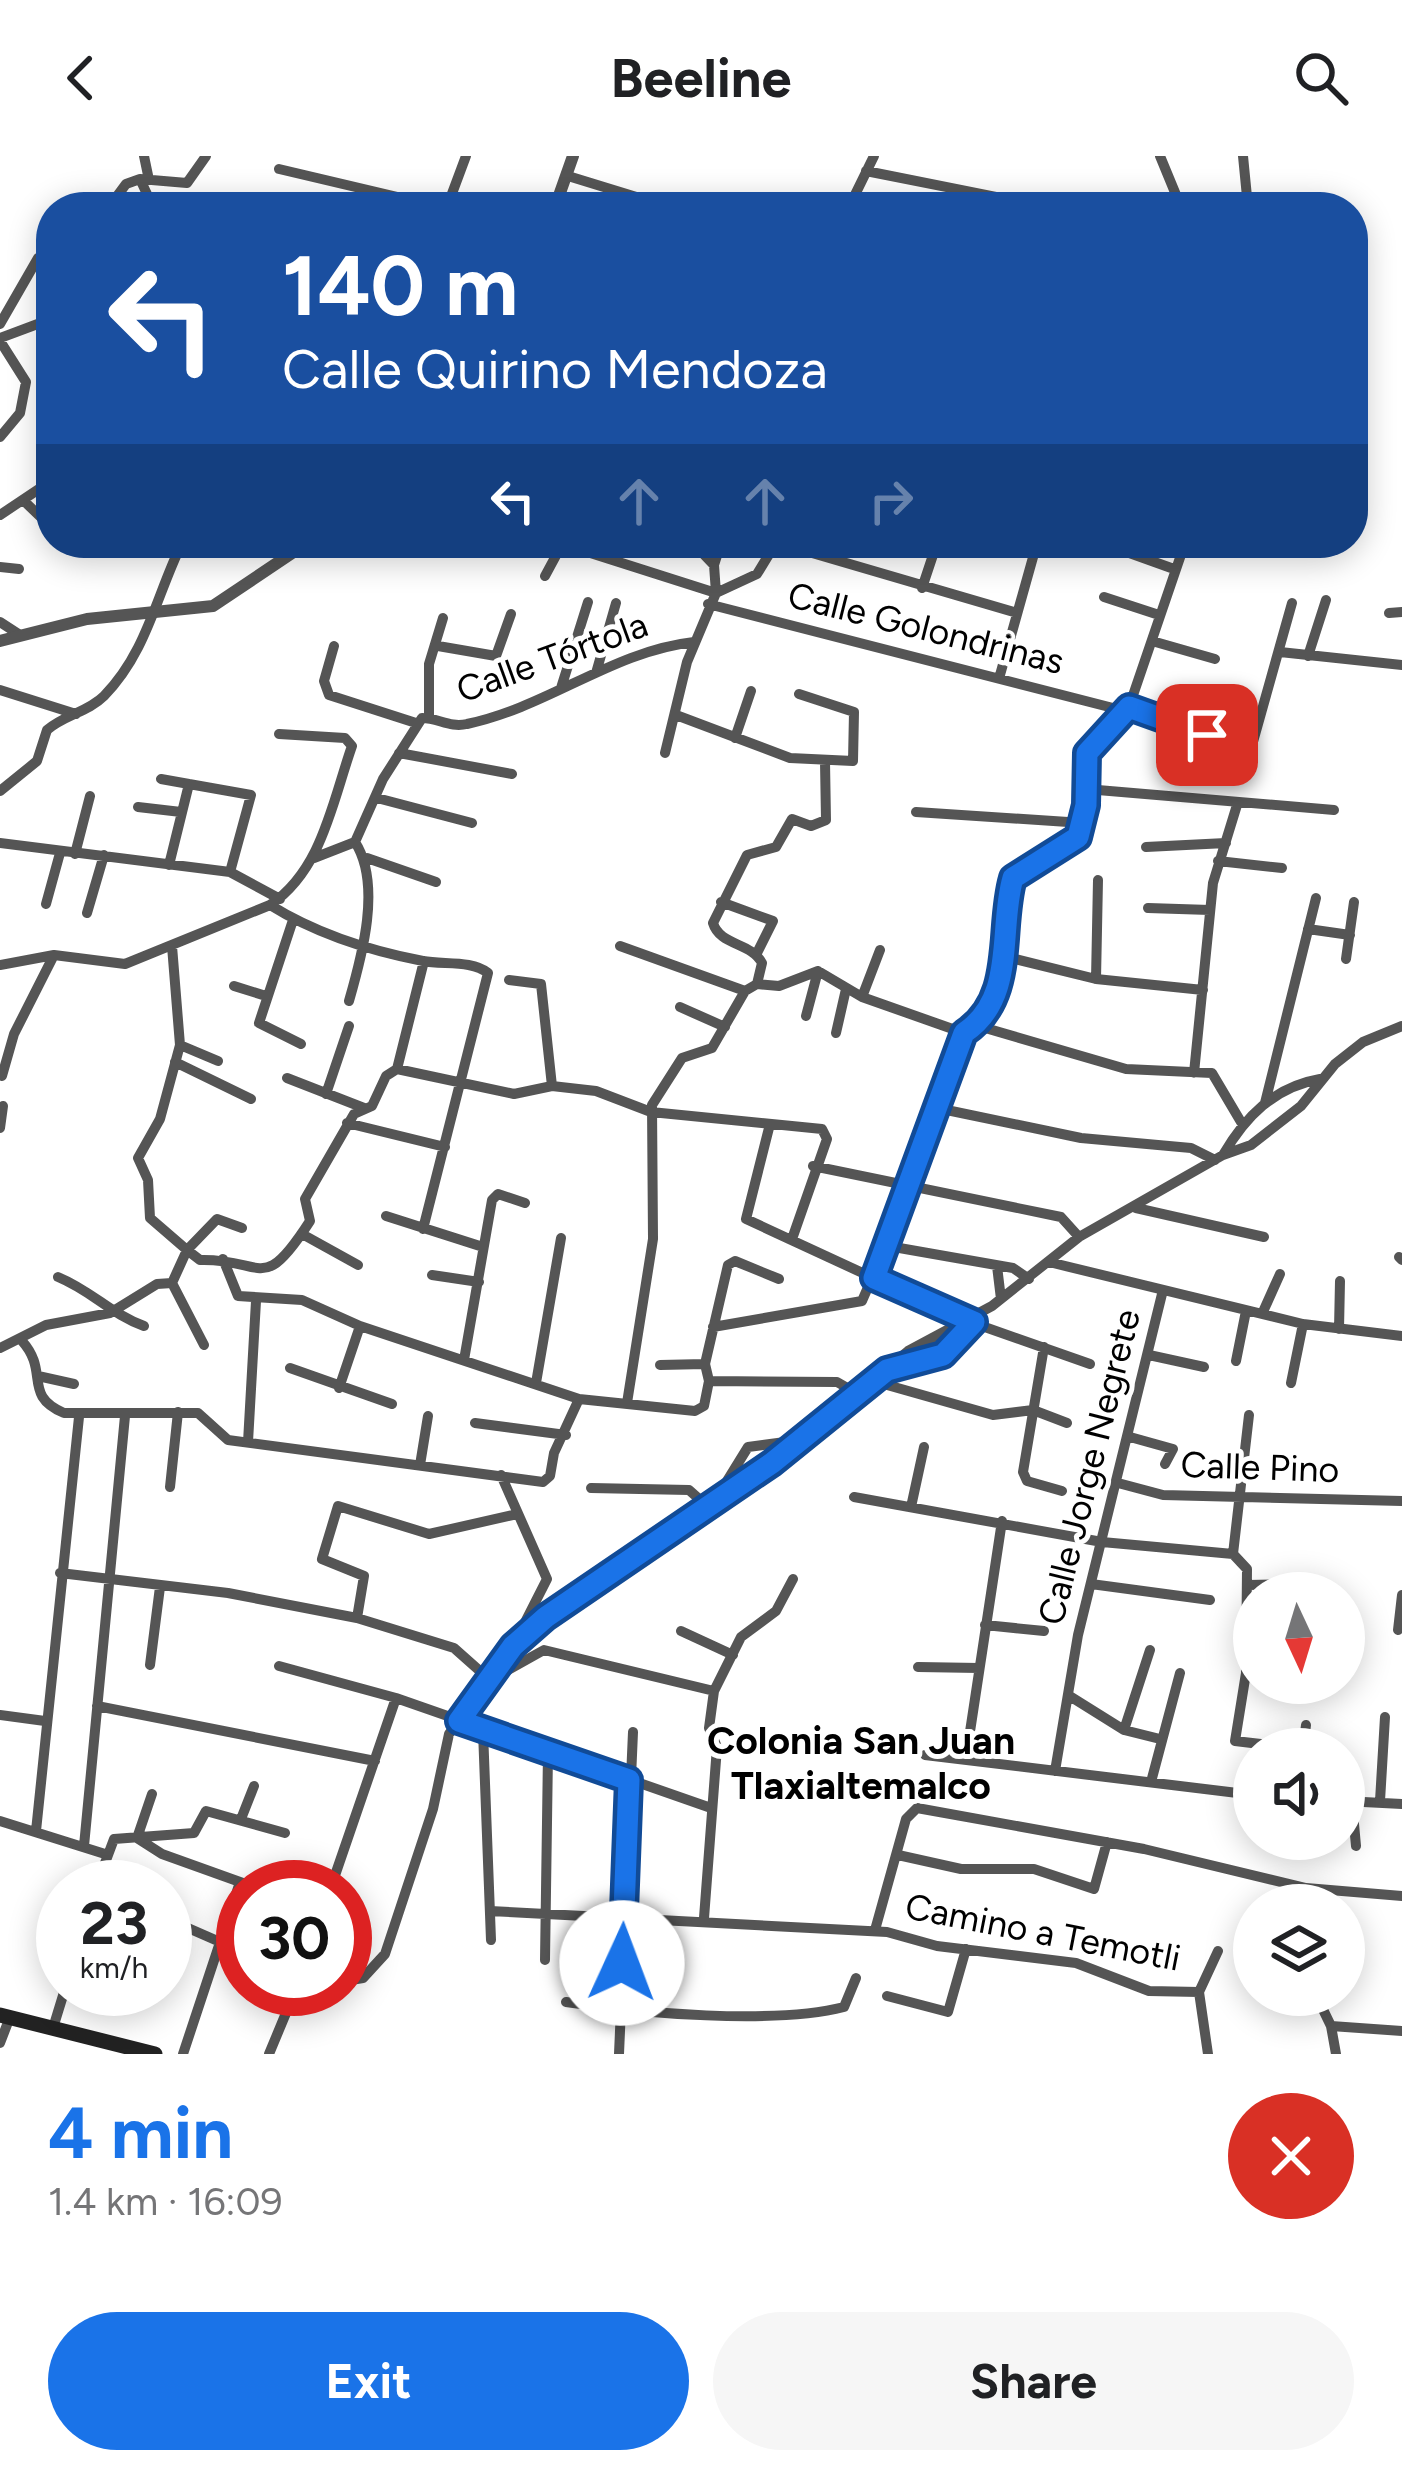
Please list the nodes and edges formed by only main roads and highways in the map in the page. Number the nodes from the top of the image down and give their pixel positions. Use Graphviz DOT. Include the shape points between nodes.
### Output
graph roads {
  1 [pos="5,2016"];
  2 [pos="155,2054"];
  1 -- 2 [label="main road"];
}
